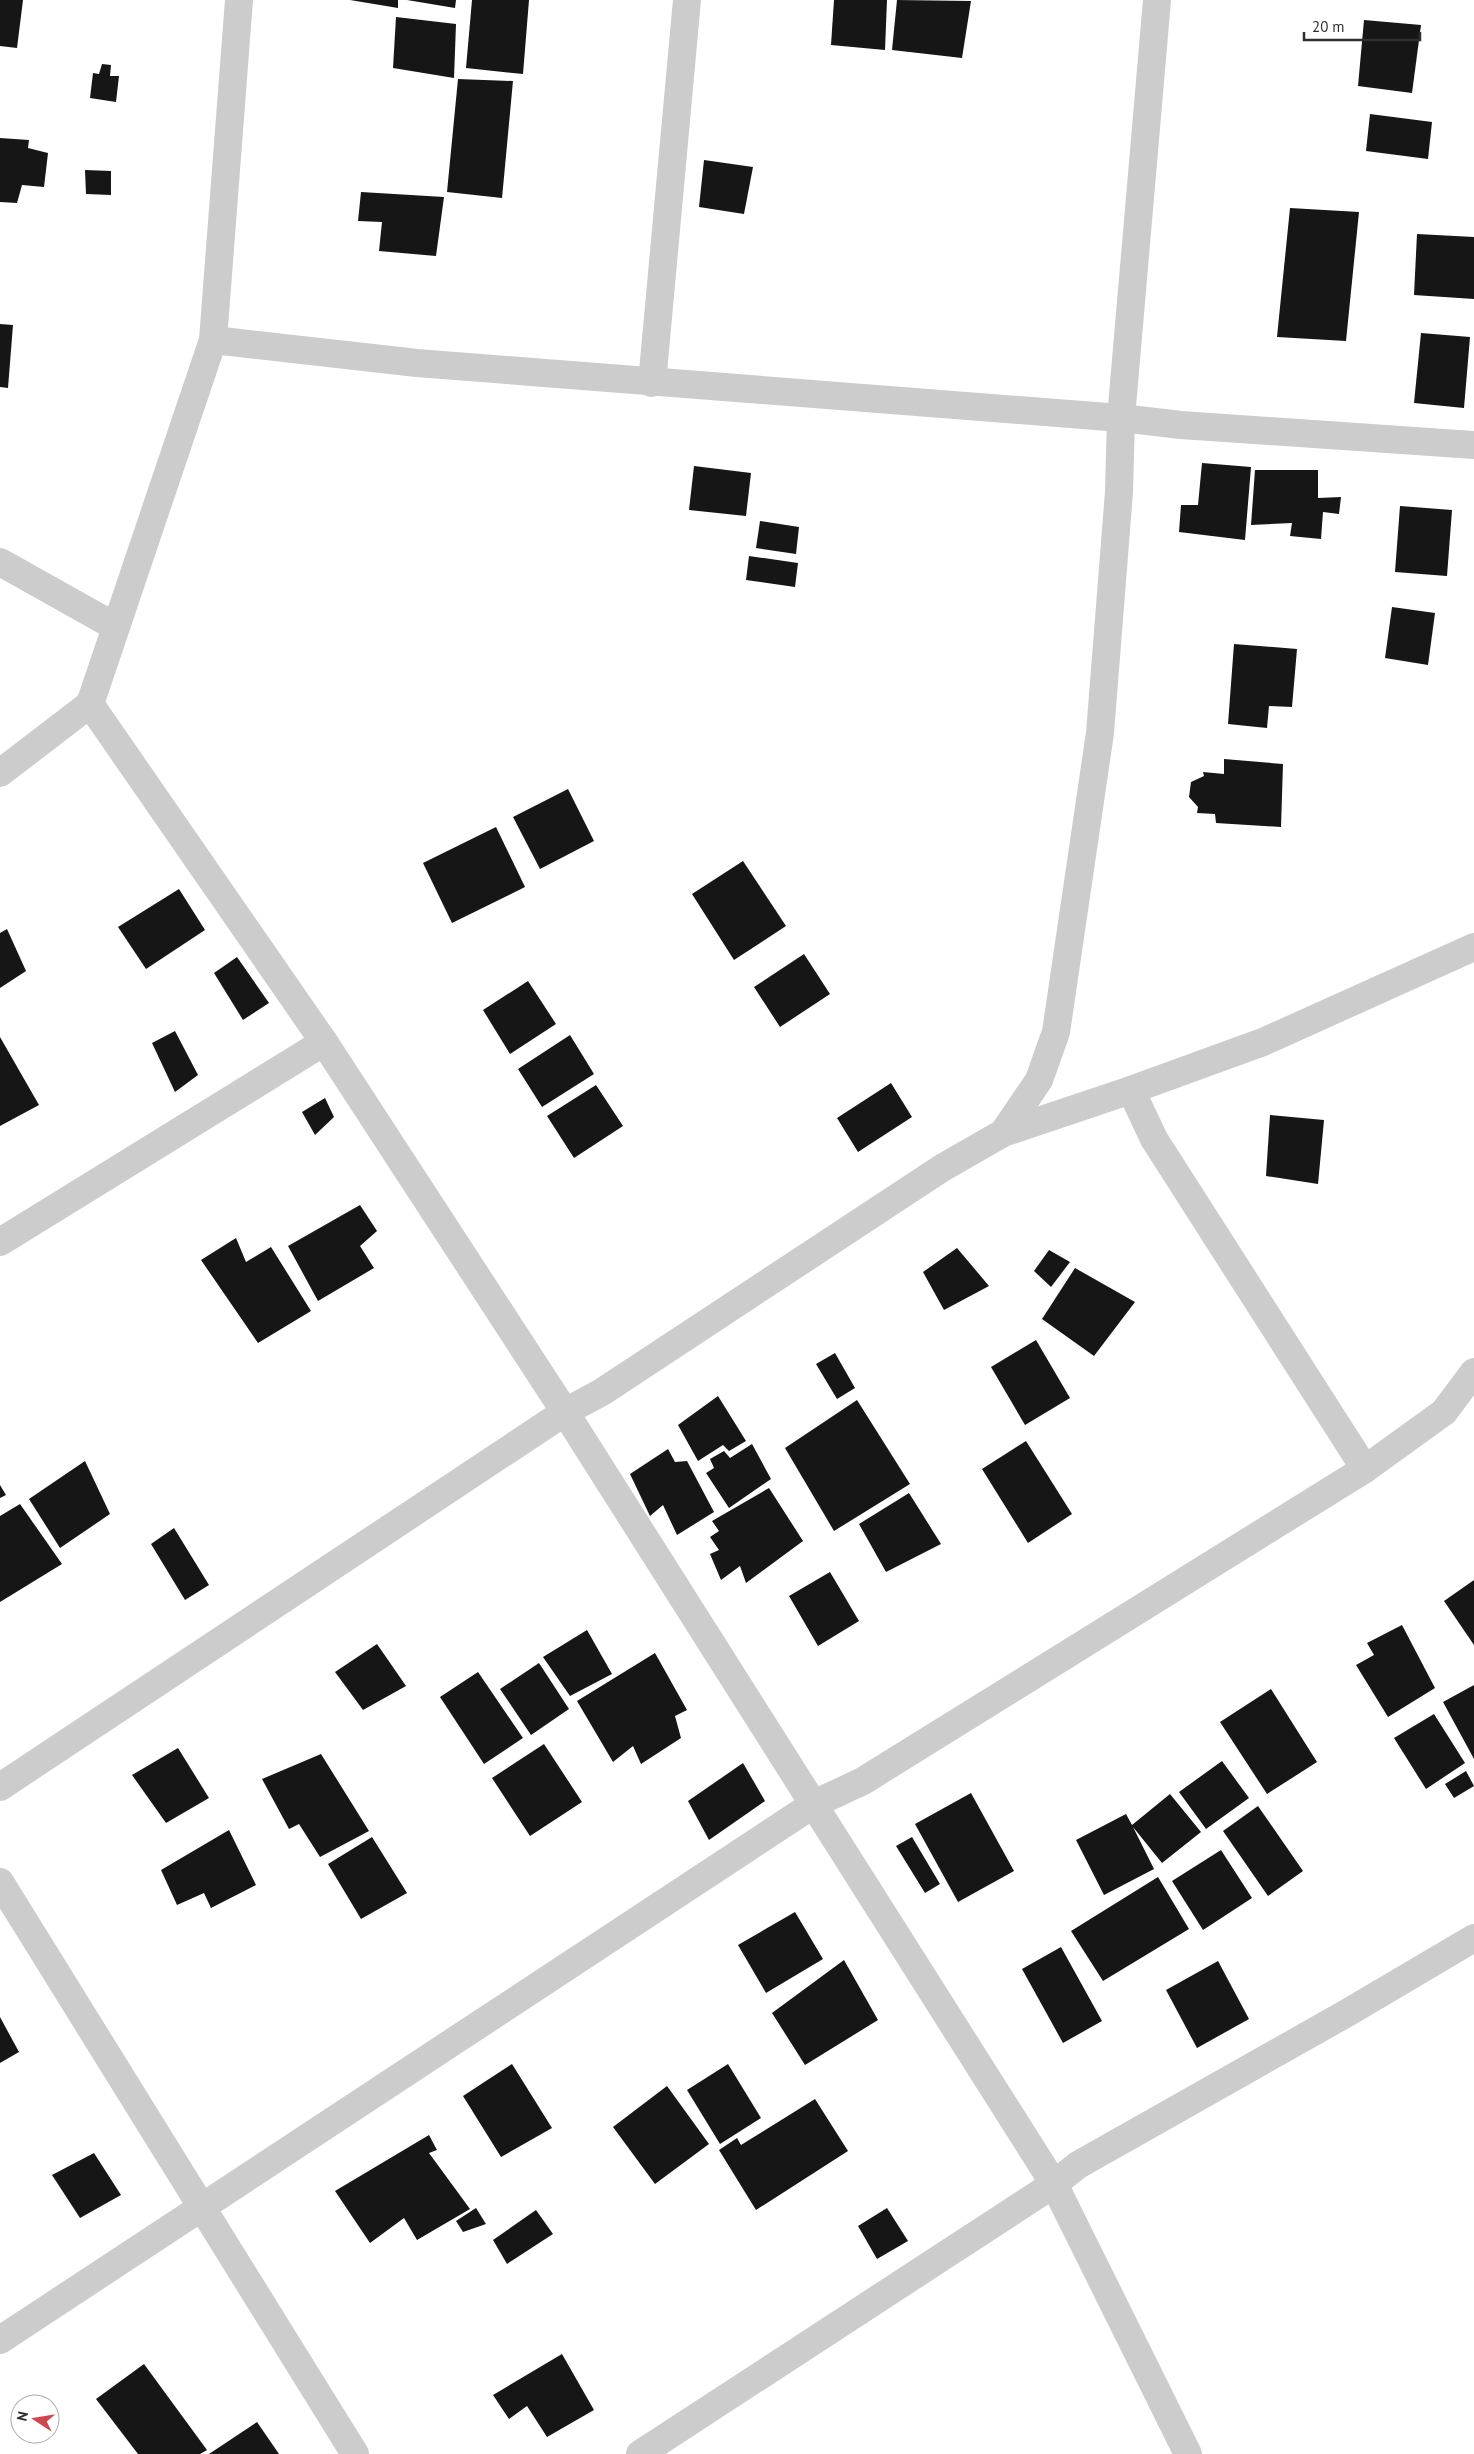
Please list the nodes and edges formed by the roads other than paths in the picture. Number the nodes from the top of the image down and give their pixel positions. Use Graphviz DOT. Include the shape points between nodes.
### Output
graph roads {
  1 [pos="239,0"];
  2 [pos="687,0"];
  3 [pos="1157,0"];
  4 [pos="213,340"];
  5 [pos="652,382"];
  6 [pos="1121,418"];
  7 [pos="1474,445"];
  8 [pos="0,562"];
  9 [pos="116,626"];
  10 [pos="90,704"];
  11 [pos="0,773"];
  12 [pos="1474,947"];
  13 [pos="324,1042"];
  14 [pos="1131,1090"];
  15 [pos="1003,1133"];
  16 [pos="0,1242"];
  17 [pos="1474,1372"];
  18 [pos="565,1412"];
  19 [pos="1366,1469"];
  20 [pos="0,1787"];
  21 [pos="814,1804"];
  22 [pos="0,1882"];
  23 [pos="1474,1938"];
  24 [pos="1054,2184"];
  25 [pos="202,2207"];
  26 [pos="0,2340"];
  27 [pos="355,2454"];
  28 [pos="640,2454"];
  29 [pos="1188,2454"];
  1 -- 4 [label="street"];
  2 -- 5 [label="street"];
  3 -- 6 [label="street"];
  4 -- 5 [label="street" via="417,363"];
  4 -- 9 [label="street"];
  5 -- 6 [label="street"];
  6 -- 7 [label="street" via="1191,426"];
  6 -- 15 [label="street" via="1119,492 1100,733 1056,1032 1039,1080"];
  8 -- 9 [label="street"];
  9 -- 10 [label="street"];
  10 -- 11 [label="street"];
  10 -- 13 [label="street"];
  12 -- 14 [label="street" via="1263,1042"];
  13 -- 16 [label="street"];
  13 -- 18 [label="street"];
  14 -- 15 [label="street"];
  14 -- 19 [label="street" via="1154,1139"];
  15 -- 18 [label="street" via="942,1168 602,1392"];
  17 -- 19 [label="street" via="1444,1412"];
  18 -- 20 [label="street"];
  18 -- 21 [label="street"];
  19 -- 21 [label="street" via="863,1781"];
  21 -- 24 [label="street"];
  21 -- 25 [label="street"];
  22 -- 25 [label="street"];
  23 -- 24 [label="street" via="1078,2165"];
  24 -- 28 [label="street"];
  24 -- 29 [label="street"];
  25 -- 26 [label="street"];
  25 -- 27 [label="street"];
}
